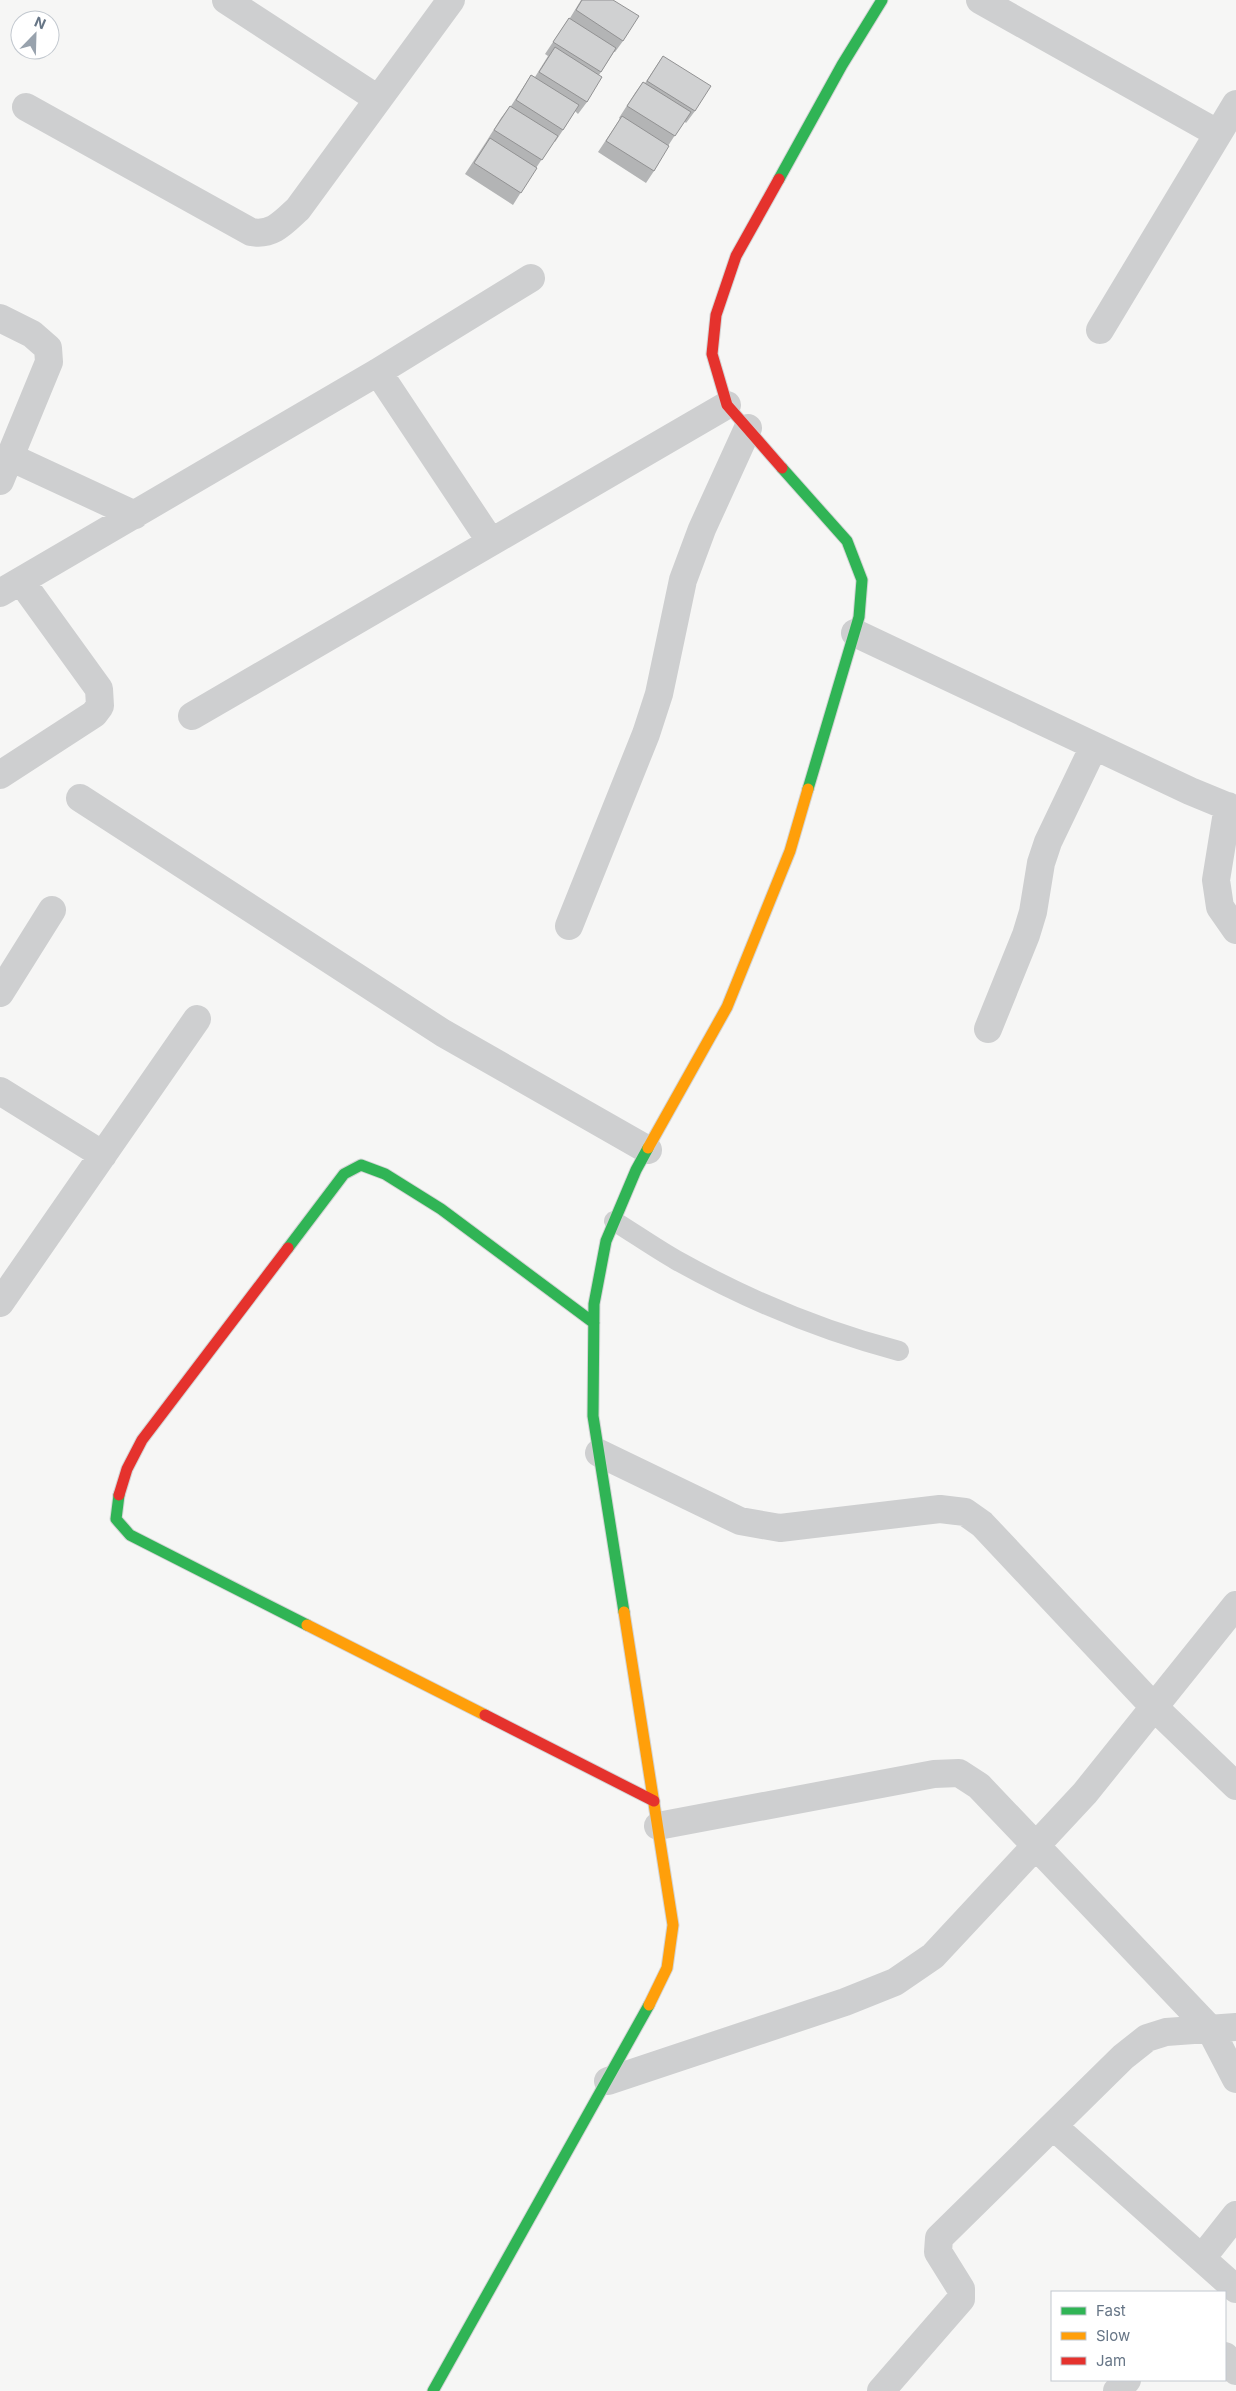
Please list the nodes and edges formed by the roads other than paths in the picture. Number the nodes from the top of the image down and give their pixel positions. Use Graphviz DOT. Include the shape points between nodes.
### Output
graph roads {
  1 [pos="226,0"];
  2 [pos="451,0"];
  3 [pos="882,0"];
  4 [pos="980,0"];
  5 [pos="378,99"];
  6 [pos="1236,104"];
  7 [pos="26,107"];
  8 [pos="1217,133"];
  9 [pos="531,278"];
  10 [pos="0,318"];
  11 [pos="1100,330"];
  12 [pos="378,372"];
  13 [pos="727,405"];
  14 [pos="748,428"];
  15 [pos="5,469"];
  16 [pos="136,515"];
  17 [pos="491,542"];
  18 [pos="10,587"];
  19 [pos="855,633"];
  20 [pos="192,716"];
  21 [pos="1094,746"];
  22 [pos="0,775"];
  23 [pos="80,798"];
  24 [pos="1232,808"];
  25 [pos="52,910"];
  26 [pos="569,926"];
  27 [pos="1236,930"];
  28 [pos="0,993"];
  29 [pos="197,1019"];
  30 [pos="988,1030"];
  31 [pos="0,1091"];
  32 [pos="648,1150"];
  33 [pos="103,1155"];
  34 [pos="614,1222"];
  35 [pos="0,1303"];
  36 [pos="594,1323"];
  37 [pos="899,1351"];
  38 [pos="599,1453"];
  39 [pos="1236,1604"];
  40 [pos="1154,1707"];
  41 [pos="1236,1786"];
  42 [pos="656,1813"];
  43 [pos="1036,1846"];
  44 [pos="1223,2028"];
  45 [pos="1236,2079"];
  46 [pos="608,2081"];
  47 [pos="1053,2126"];
  48 [pos="1236,2215"];
  49 [pos="1216,2278"];
  50 [pos="1226,2357"];
  51 [pos="1236,2371"];
  52 [pos="1126,2381"];
  53 [pos="433,2391"];
  54 [pos="881,2391"];
  55 [pos="1117,2391"];
  1 -- 5 [label="street"];
  2 -- 5 [label="street"];
  3 -- 13 [label="street" via="842,65 736,256 716,315 712,354"];
  4 -- 8 [label="street"];
  5 -- 7 [label="street" via="298,209 275,230 262,234 251,232"];
  6 -- 8 [label="street"];
  8 -- 11 [label="street"];
  9 -- 12 [label="street"];
  10 -- 15 [label="street" via="32,334 48,348 49,355 49,362"];
  12 -- 16 [label="street"];
  12 -- 17 [label="street"];
  13 -- 14 [label="street"];
  13 -- 17 [label="street"];
  14 -- 19 [label="street" via="848,541 862,580 860,617"];
  14 -- 26 [label="street" via="702,529 684,580 659,694 646,734"];
  15 -- 16 [label="street"];
  16 -- 18 [label="street"];
  17 -- 20 [label="street"];
  18 -- 22 [label="street" via="99,690 100,706 94,714"];
  19 -- 21 [label="street"];
  19 -- 32 [label="street" via="790,851 727,1008"];
  21 -- 24 [label="street"];
  21 -- 30 [label="street" via="1048,842 1026,935"];
  23 -- 32 [label="street" via="443,1033"];
  24 -- 27 [label="street" via="1216,880 1220,907"];
  25 -- 28 [label="street"];
  29 -- 33 [label="street"];
  31 -- 33 [label="street"];
  32 -- 34 [label="street"];
  33 -- 35 [label="street"];
  34 -- 36 [label="street" via="606,1241 594,1304"];
  34 -- 37 [label="lane" via="676,1260 771,1306 850,1338"];
  36 -- 38 [label="street" via="593,1416"];
  36 -- 42 [label="street" via="440,1209 385,1174 361,1165 344,1174 142,1440 117,1494 116,1519 130,1535"];
  38 -- 40 [label="street" via="740,1520 780,1528 940,1509 965,1512 982,1524"];
  38 -- 42 [label="street"];
  39 -- 40 [label="street"];
  40 -- 41 [label="street"];
  40 -- 43 [label="street" via="1085,1793"];
  42 -- 43 [label="street" via="959,1772 979,1786"];
  42 -- 46 [label="street" via="673,1925 667,1968"];
  43 -- 44 [label="street"];
  43 -- 46 [label="street" via="933,1956 895,1982 845,2002"];
  44 -- 45 [label="street"];
  44 -- 47 [label="street" via="1166,2032 1147,2038"];
  46 -- 53 [label="street"];
  47 -- 49 [label="street"];
  47 -- 54 [label="street" via="939,2238 938,2252 961,2288 961,2298"];
  48 -- 49 [label="street"];
  50 -- 51 [label="street"];
  52 -- 55 [label="street"];
}
